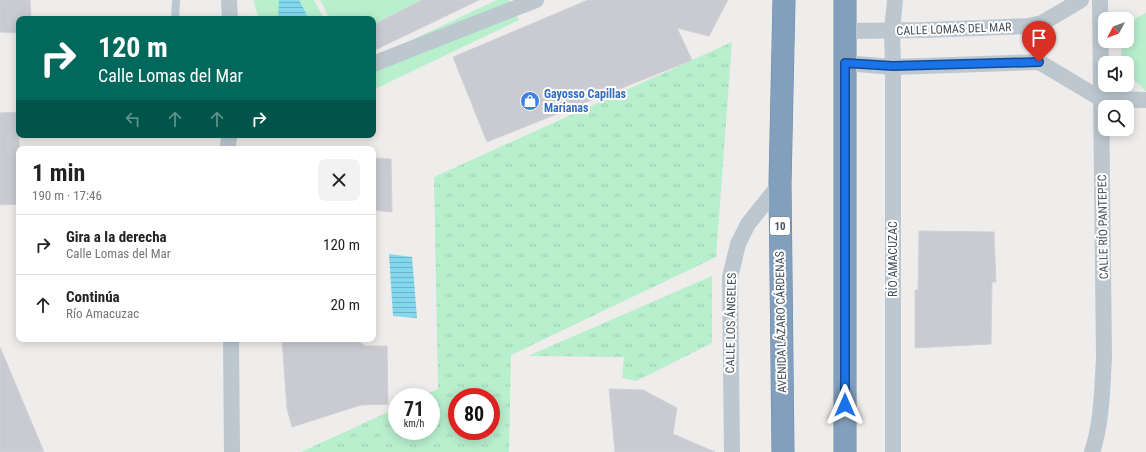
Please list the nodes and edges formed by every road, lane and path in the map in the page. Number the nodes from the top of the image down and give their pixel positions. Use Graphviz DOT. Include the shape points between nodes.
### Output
graph roads {
  1 [pos="176,0"];
  2 [pos="229,0"];
  3 [pos="536,0"];
  4 [pos="784,0"];
  5 [pos="845,0"];
  6 [pos="894,0"];
  7 [pos="1081,0"];
  8 [pos="1100,0"];
  9 [pos="175,16"];
  10 [pos="230,16"];
  11 [pos="845,31"];
  12 [pos="892,31"];
  13 [pos="376,63"];
  14 [pos="845,63"];
  15 [pos="893,66"];
  16 [pos="1101,99"];
  17 [pos="1146,100"];
  18 [pos="780,184"];
  19 [pos="231,342"];
  20 [pos="232,452"];
  21 [pos="732,452"];
  22 [pos="783,452"];
  23 [pos="845,452"];
  24 [pos="893,452"];
  25 [pos="1092,452"];
  1 -- 9 [label="lane"];
  2 -- 10 [label="street"];
  3 -- 13 [label="street"];
  4 -- 18 [label="highway, AVENIDA LÁZARO CÁRDENAS / 10"];
  5 -- 11 [label="highway"];
  6 -- 12 [label="street, RÍO AMACUZAC"];
  7 -- 12 [label="street, CALLE LOMAS DEL MAR" via="1042,23 1028,26"];
  8 -- 16 [label="street, CALLE RÍO PANTEPEC"];
  11 -- 12 [label="street, CALLE LOMAS DEL MAR"];
  11 -- 14 [label="highway"];
  12 -- 15 [label="street, RÍO AMACUZAC"];
  14 -- 15 [label="street"];
  14 -- 23 [label="highway"];
  15 -- 16 [label="street" via="1039,62"];
  15 -- 24 [label="street, RÍO AMACUZAC"];
  16 -- 17 [label="street"];
  16 -- 25 [label="street, CALLE RÍO PANTEPEC" via="1104,358 1101,404"];
  18 -- 21 [label="street, CALLE LOS ÁNGELES" via="748,224 741,237 730,277"];
  18 -- 22 [label="highway, AVENIDA LÁZARO CÁRDENAS / 10"];
  19 -- 20 [label="street"];
}
